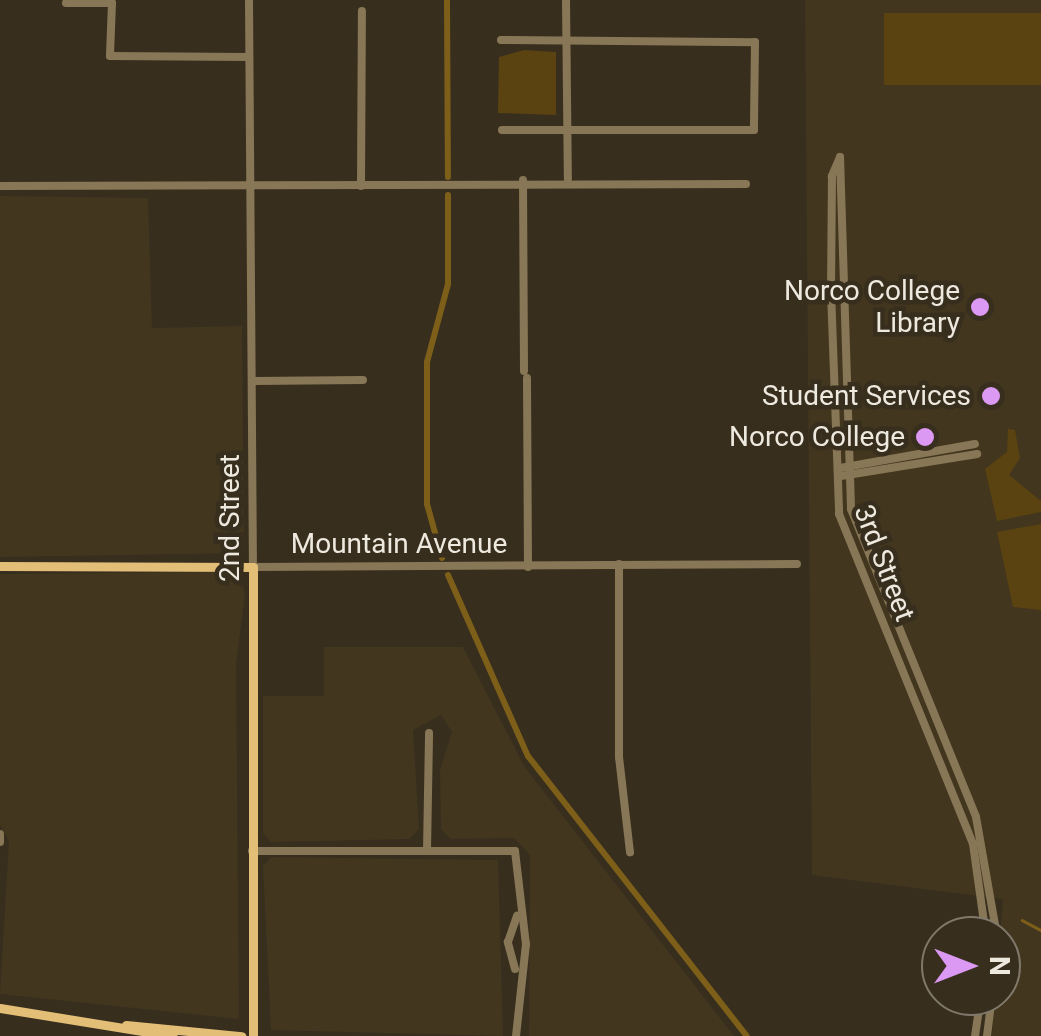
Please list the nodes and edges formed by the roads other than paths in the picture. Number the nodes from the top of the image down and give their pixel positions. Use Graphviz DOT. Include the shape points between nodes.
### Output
graph roads {
  1 [pos="249,0"];
  2 [pos="566,0"];
  3 [pos="66,3"];
  4 [pos="362,11"];
  5 [pos="500,40"];
  6 [pos="566,41"];
  7 [pos="249,57"];
  8 [pos="502,130"];
  9 [pos="567,130"];
  10 [pos="568,179"];
  11 [pos="523,180"];
  12 [pos="746,184"];
  13 [pos="0,186"];
  14 [pos="249,186"];
  15 [pos="361,186"];
  16 [pos="363,380"];
  17 [pos="253,381"];
  18 [pos="845,466"];
  19 [pos="832,473"];
  20 [pos="846,477"];
  21 [pos="618,564"];
  22 [pos="797,564"];
  23 [pos="0,566"];
  24 [pos="253,566"];
  25 [pos="528,567"];
  26 [pos="899,632"];
  27 [pos="886,636"];
  28 [pos="429,733"];
  29 [pos="0,834"];
  30 [pos="0,842"];
  31 [pos="252,851"];
  32 [pos="427,851"];
  33 [pos="630,852"];
  34 [pos="517,914"];
  35 [pos="983,916"];
  36 [pos="995,916"];
  37 [pos="516,978"];
  38 [pos="0,1008"];
  39 [pos="126,1025"];
  40 [pos="173,1036"];
  41 [pos="241,1036"];
  42 [pos="253,1036"];
  43 [pos="516,1036"];
  1 -- 7 [label="street, 2nd Street"];
  2 -- 6 [label="street"];
  3 -- 7 [label="street" via="112,3 110,56"];
  4 -- 15 [label="street"];
  5 -- 6 [label="street"];
  6 -- 9 [label="street"];
  6 -- 9 [label="street" via="754,42 754,130"];
  7 -- 14 [label="street, 2nd Street"];
  8 -- 9 [label="street"];
  9 -- 10 [label="street"];
  10 -- 11 [label="street"];
  10 -- 12 [label="street"];
  11 -- 15 [label="street"];
  11 -- 25 [label="street"];
  13 -- 14 [label="street"];
  14 -- 15 [label="street"];
  14 -- 17 [label="street, 2nd Street"];
  16 -- 17 [label="street"];
  17 -- 24 [label="street, 2nd Street"];
  18 -- 19 [label="street"];
  18 -- 19 [label="street, 3rd Street" via="840,158 832,176"];
  18 -- 20 [label="street, 3rd Street"];
  18 -- 20 [label="street" via="976,448"];
  19 -- 20 [label="street"];
  19 -- 27 [label="street, 3rd Street" via="848,544"];
  20 -- 26 [label="street, 3rd Street"];
  21 -- 22 [label="street, Mountain Avenue"];
  21 -- 25 [label="street, Mountain Avenue"];
  21 -- 33 [label="street" via="619,757"];
  23 -- 24 [label="main road, Mountain Avenue"];
  24 -- 25 [label="street, Mountain Avenue"];
  24 -- 31 [label="main road, 2nd Street"];
  26 -- 27 [label="street"];
  26 -- 36 [label="street, 3rd Street" via="986,848"];
  27 -- 35 [label="street, 3rd Street" via="973,844"];
  28 -- 32 [label="street"];
  29 -- 30 [label="street"];
  31 -- 32 [label="street"];
  31 -- 42 [label="main road, 2nd Street"];
  32 -- 34 [label="street" via="514,852"];
  34 -- 37 [label="street" via="508,942"];
  34 -- 37 [label="street" via="526,944"];
  37 -- 43 [label="street"];
  38 -- 39 [label="main road"];
  39 -- 40 [label="main road"];
  39 -- 41 [label="main road"];
}
